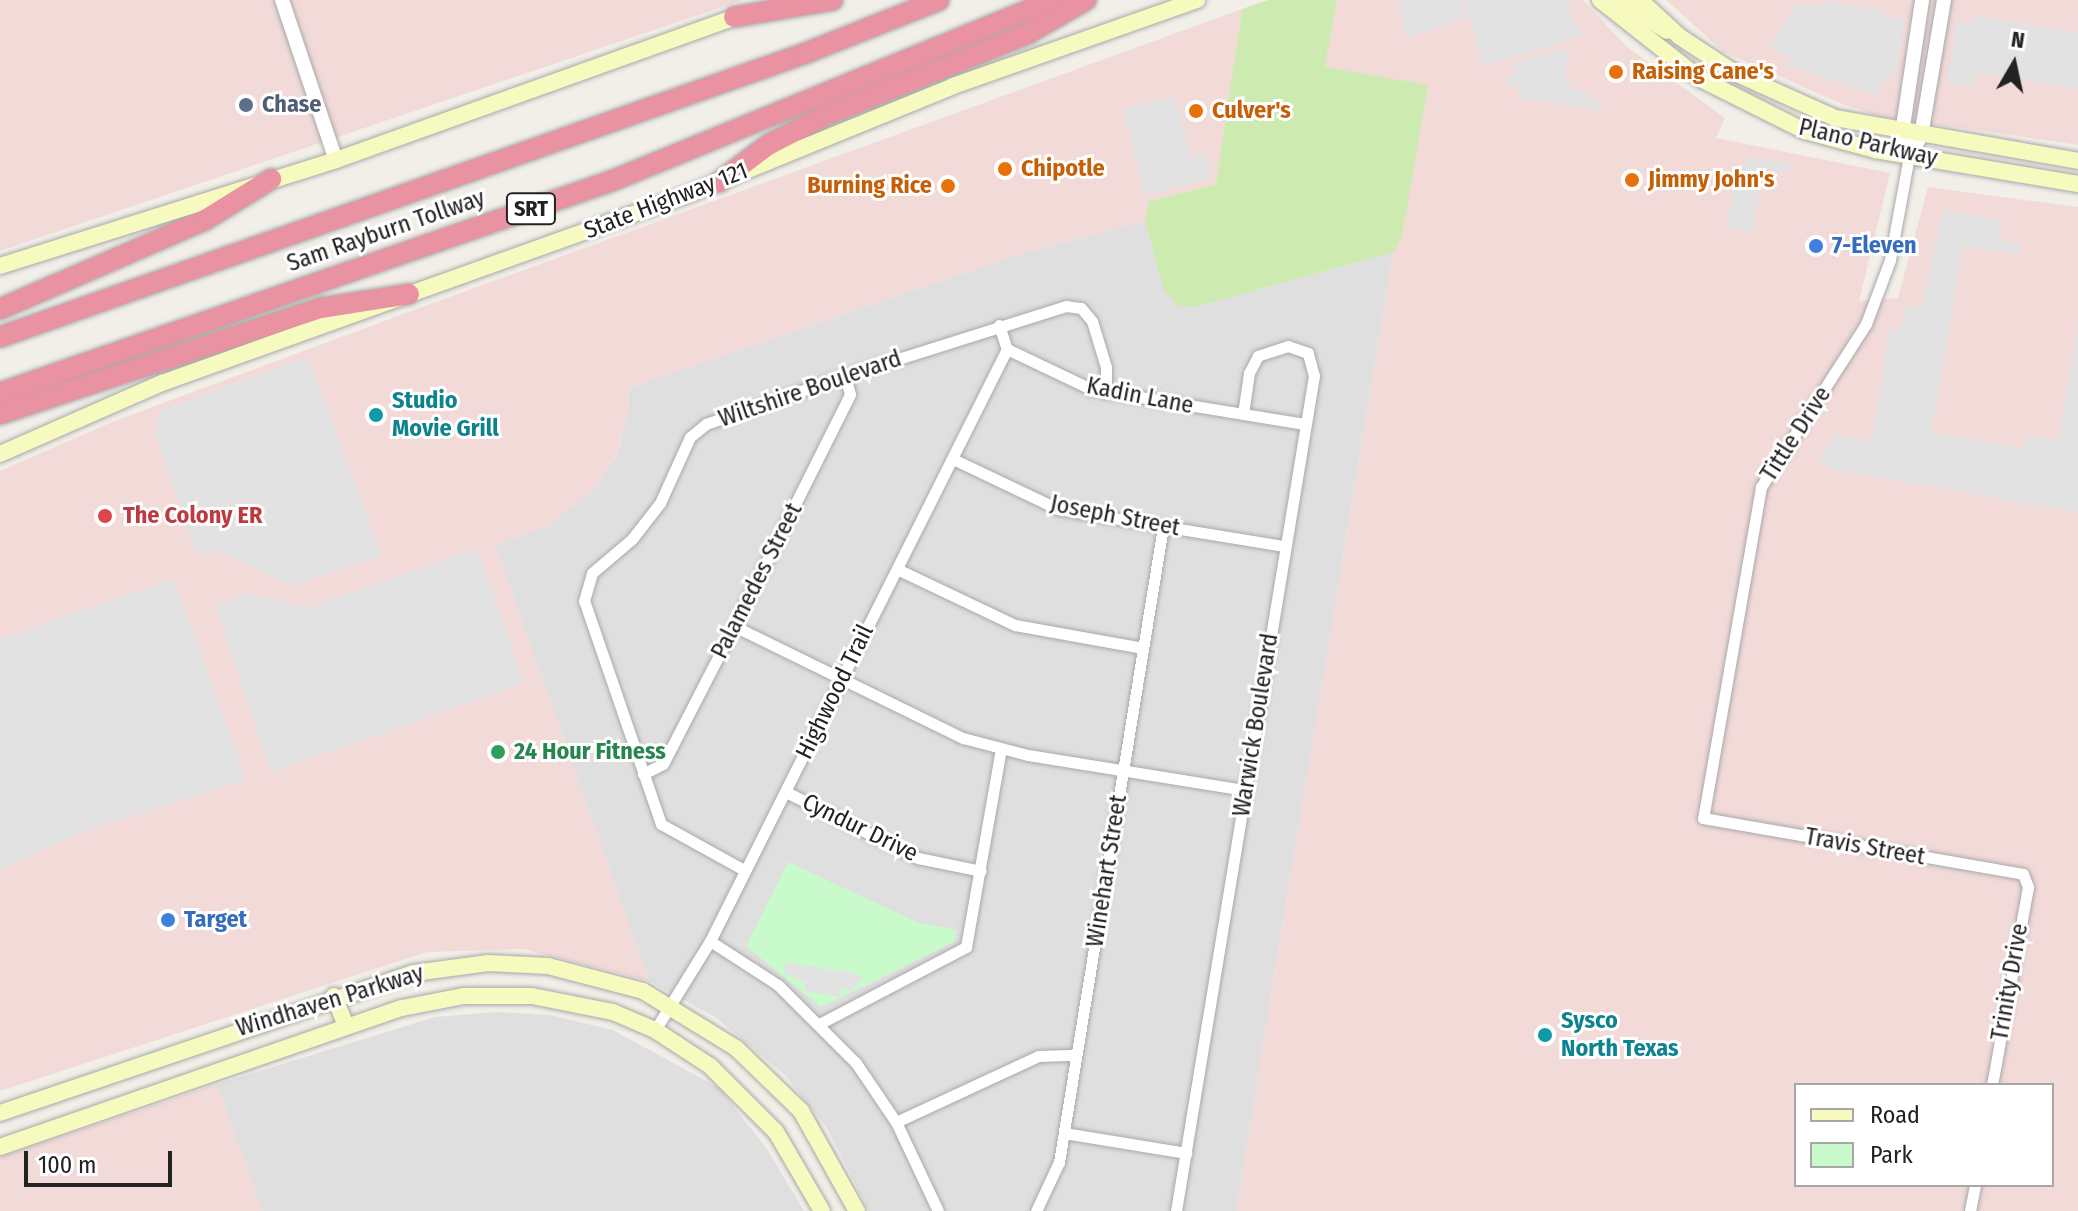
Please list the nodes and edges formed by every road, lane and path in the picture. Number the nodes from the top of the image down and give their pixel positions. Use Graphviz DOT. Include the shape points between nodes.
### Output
graph roads {
  1 [pos="282,0"];
  2 [pos="782,0"];
  3 [pos="833,0"];
  4 [pos="939,0"];
  5 [pos="1052,0"];
  6 [pos="1086,0"];
  7 [pos="1197,0"];
  8 [pos="1620,0"];
  9 [pos="1640,0"];
  10 [pos="1922,0"];
  11 [pos="1944,0"];
  12 [pos="1602,1"];
  13 [pos="734,17"];
  14 [pos="1680,37"];
  15 [pos="1902,133"];
  16 [pos="1921,136"];
  17 [pos="1909,156"];
  18 [pos="336,160"];
  19 [pos="2078,161"];
  20 [pos="271,179"];
  21 [pos="719,182"];
  22 [pos="2078,184"];
  23 [pos="0,266"];
  24 [pos="409,294"];
  25 [pos="0,309"];
  26 [pos="999,325"];
  27 [pos="0,337"];
  28 [pos="1007,349"];
  29 [pos="845,376"];
  30 [pos="0,393"];
  31 [pos="1106,393"];
  32 [pos="0,414"];
  33 [pos="1243,414"];
  34 [pos="1305,424"];
  35 [pos="0,454"];
  36 [pos="953,459"];
  37 [pos="1163,527"];
  38 [pos="1285,546"];
  39 [pos="897,569"];
  40 [pos="734,626"];
  41 [pos="1143,648"];
  42 [pos="841,679"];
  43 [pos="1001,749"];
  44 [pos="1123,771"];
  45 [pos="643,774"];
  46 [pos="1245,790"];
  47 [pos="786,792"];
  48 [pos="1703,818"];
  49 [pos="744,870"];
  50 [pos="981,871"];
  51 [pos="2025,879"];
  52 [pos="710,941"];
  53 [pos="334,996"];
  54 [pos="669,1003"];
  55 [pos="821,1023"];
  56 [pos="346,1026"];
  57 [pos="655,1030"];
  58 [pos="1076,1055"];
  59 [pos="120,1071"];
  60 [pos="1992,1083"];
  61 [pos="130,1100"];
  62 [pos="0,1113"];
  63 [pos="896,1122"];
  64 [pos="1064,1133"];
  65 [pos="0,1147"];
  66 [pos="1186,1153"];
  67 [pos="1975,1187"];
  68 [pos="822,1211"];
  69 [pos="857,1211"];
  70 [pos="938,1211"];
  71 [pos="1036,1211"];
  72 [pos="1176,1211"];
  73 [pos="1970,1211"];
  1 -- 18 [label="street"];
  2 -- 13 [label="main road"];
  3 -- 13 [label="highway"];
  4 -- 27 [label="highway, Sam Rayburn Tollway / SRT" via="806,53"];
  5 -- 30 [label="highway, Sam Rayburn Tollway / SRT" via="614,180"];
  6 -- 21 [label="highway" via="1029,33 824,116 768,145"];
  7 -- 21 [label="main road, State Highway 121" via="953,86"];
  8 -- 14 [label="main road" via="1646,22"];
  9 -- 14 [label="main road, Plano Parkway"];
  10 -- 15 [label="street"];
  11 -- 16 [label="street"];
  12 -- 17 [label="main road, Plano Parkway" via="1677,62 1744,105 1805,131"];
  13 -- 18 [label="main road"];
  14 -- 15 [label="main road, Plano Parkway" via="1735,73 1801,106"];
  15 -- 16 [label="main road, Plano Parkway"];
  15 -- 17 [label="street"];
  16 -- 17 [label="street"];
  16 -- 19 [label="main road, Plano Parkway"];
  17 -- 22 [label="main road, Plano Parkway"];
  17 -- 48 [label="street, Tittle Drive" via="1890,260 1866,324 1761,487"];
  18 -- 20 [label="main road"];
  20 -- 23 [label="main road"];
  20 -- 25 [label="highway" via="205,220"];
  21 -- 24 [label="main road, State Highway 121"];
  24 -- 32 [label="highway" via="321,308"];
  24 -- 35 [label="main road, State Highway 121" via="151,388"];
  26 -- 28 [label="street"];
  26 -- 29 [label="street, Wiltshire Boulevard"];
  26 -- 31 [label="street, Wiltshire Boulevard" via="1061,307 1081,308 1101,346"];
  28 -- 31 [label="street, Kadin Lane"];
  28 -- 36 [label="street, Highwood Trail"];
  29 -- 40 [label="street, Palamedes Street" via="850,394"];
  29 -- 45 [label="street, Wiltshire Boulevard" via="699,428 652,516 588,579 586,610"];
  31 -- 33 [label="street, Kadin Lane"];
  33 -- 34 [label="street, Kadin Lane"];
  33 -- 34 [label="street, Warwick Boulevard" via="1254,361 1264,353 1298,347 1314,367"];
  34 -- 38 [label="street, Warwick Boulevard"];
  36 -- 37 [label="street, Joseph Street" via="1058,509"];
  36 -- 39 [label="street, Highwood Trail"];
  37 -- 38 [label="street, Joseph Street"];
  37 -- 41 [label="street, Winehart Street"];
  38 -- 46 [label="street, Warwick Boulevard"];
  39 -- 41 [label="street" via="1015,625"];
  39 -- 42 [label="street, Highwood Trail"];
  40 -- 42 [label="street"];
  40 -- 45 [label="street, Palamedes Street" via="663,764"];
  41 -- 44 [label="street, Winehart Street"];
  42 -- 43 [label="street" via="945,731"];
  42 -- 47 [label="street, Highwood Trail"];
  43 -- 44 [label="street"];
  43 -- 50 [label="street"];
  44 -- 46 [label="street"];
  44 -- 58 [label="street, Winehart Street"];
  45 -- 49 [label="street, Wiltshire Boulevard" via="665,829"];
  46 -- 66 [label="street, Warwick Boulevard"];
  47 -- 49 [label="street, Highwood Trail"];
  47 -- 50 [label="street, Cyndur Drive" via="918,858"];
  48 -- 51 [label="street, Travis Street"];
  49 -- 52 [label="street, Highwood Trail"];
  50 -- 55 [label="street" via="970,938 962,952"];
  51 -- 60 [label="street, Trinity Drive" via="2028,887"];
  52 -- 54 [label="street, Highwood Trail"];
  52 -- 55 [label="street" via="778,985"];
  53 -- 54 [label="main road, Windhaven Parkway" via="414,973 508,963 600,976"];
  53 -- 56 [label="main road"];
  53 -- 59 [label="main road, Windhaven Parkway"];
  54 -- 57 [label="street, Highwood Trail"];
  54 -- 69 [label="main road, Windhaven Parkway" via="736,1048 778,1085 823,1143"];
  55 -- 63 [label="street"];
  56 -- 57 [label="main road, Windhaven Parkway" via="432,1001 506,994 585,1004"];
  56 -- 61 [label="main road, Windhaven Parkway"];
  57 -- 68 [label="main road, Windhaven Parkway" via="710,1066 761,1113 793,1156"];
  58 -- 63 [label="street" via="1038,1056"];
  58 -- 64 [label="street, Winehart Street"];
  59 -- 61 [label="main road"];
  59 -- 62 [label="main road, Windhaven Parkway"];
  61 -- 65 [label="main road, Windhaven Parkway"];
  63 -- 70 [label="street"];
  64 -- 66 [label="street"];
  64 -- 71 [label="street, Winehart Street" via="1054,1181"];
  66 -- 72 [label="street, Warwick Boulevard"];
  67 -- 73 [label="street"];
}
